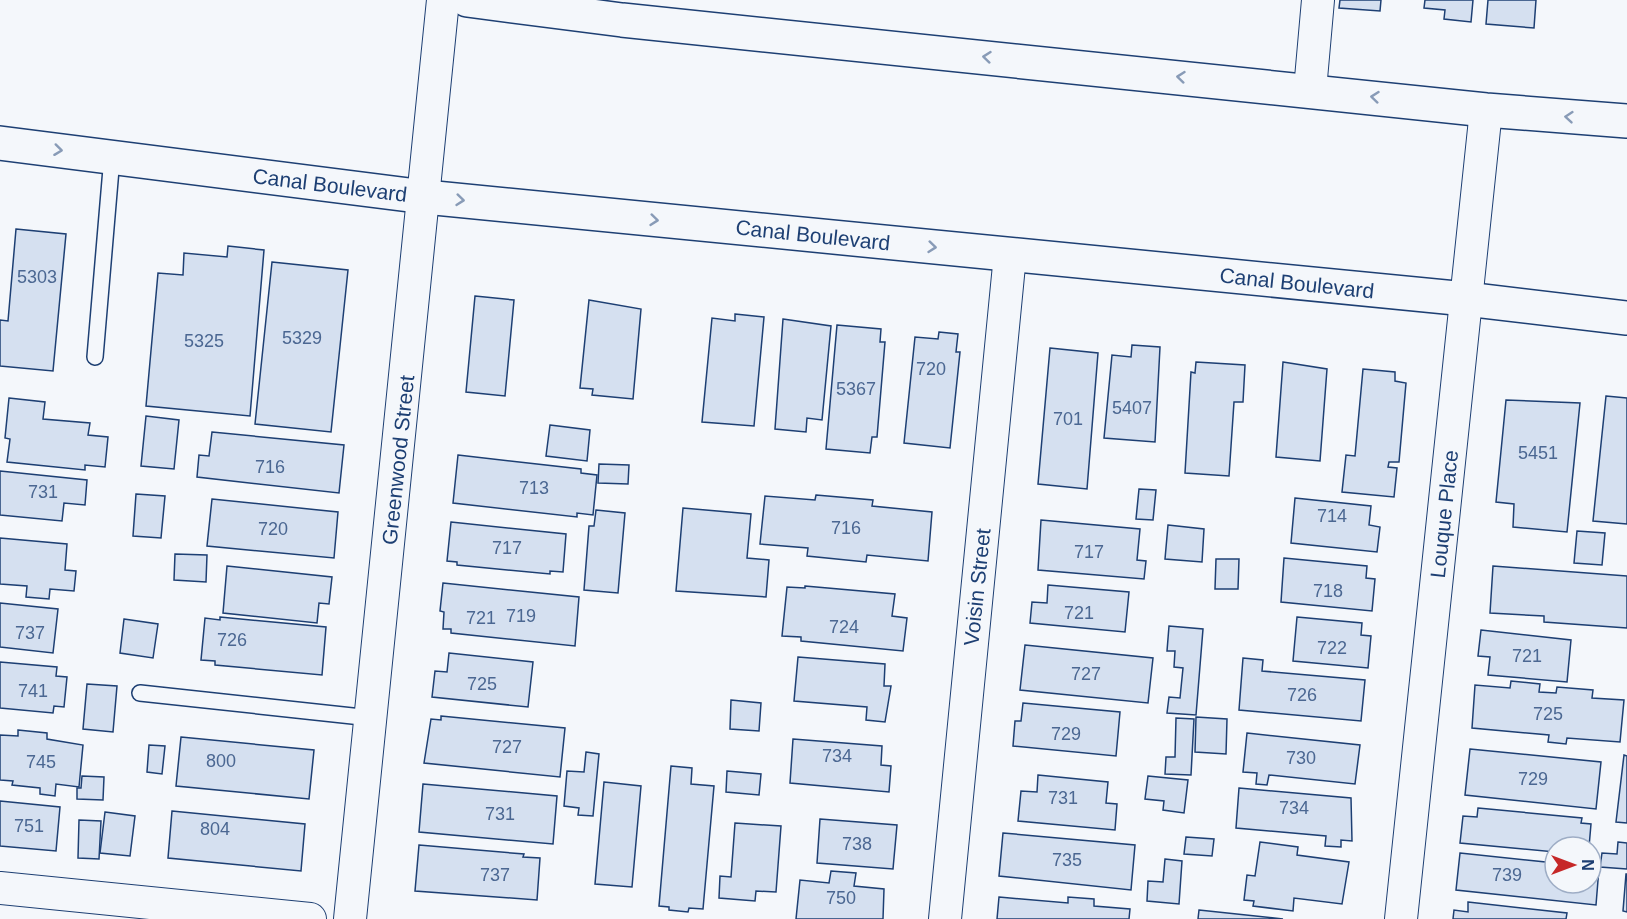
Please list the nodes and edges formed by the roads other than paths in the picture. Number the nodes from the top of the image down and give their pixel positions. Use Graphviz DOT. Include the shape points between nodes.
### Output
graph roads {
  1 [pos="443,0"];
  2 [pos="467,0"];
  3 [pos="1318,0"];
  4 [pos="623,10"];
  5 [pos="1310,90"];
  6 [pos="1486,110"];
  7 [pos="1627,122"];
  8 [pos="0,143"];
  9 [pos="111,157"];
  10 [pos="425,197"];
  11 [pos="1010,255"];
  12 [pos="1466,299"];
  13 [pos="1627,318"];
  14 [pos="96,357"];
  15 [pos="140,693"];
  16 [pos="371,718"];
  17 [pos="0,888"];
  18 [pos="310,919"];
  19 [pos="350,919"];
  20 [pos="945,919"];
  21 [pos="1401,919"];
  1 -- 10 [label="street, Greenwood Street"];
  2 -- 4 [label="main road"];
  3 -- 5 [label="street"];
  5 -- 4 [label="main road, one-way"];
  6 -- 5 [label="main road, one-way"];
  7 -- 6 [label="main road, one-way"];
  6 -- 12 [label="street, Louque Place"];
  8 -- 9 [label="main road, Canal Boulevard, one-way"];
  9 -- 10 [label="main road, Canal Boulevard"];
  9 -- 14 [label="lane"];
  10 -- 11 [label="main road, Canal Boulevard, one-way"];
  10 -- 16 [label="street, Greenwood Street"];
  11 -- 12 [label="main road, Canal Boulevard"];
  11 -- 20 [label="street, Voisin Street"];
  12 -- 13 [label="main road, Canal Boulevard"];
  12 -- 21 [label="street, Louque Place"];
  15 -- 16 [label="lane"];
  16 -- 19 [label="street, Greenwood Street"];
  17 -- 18 [label="street"];
}
